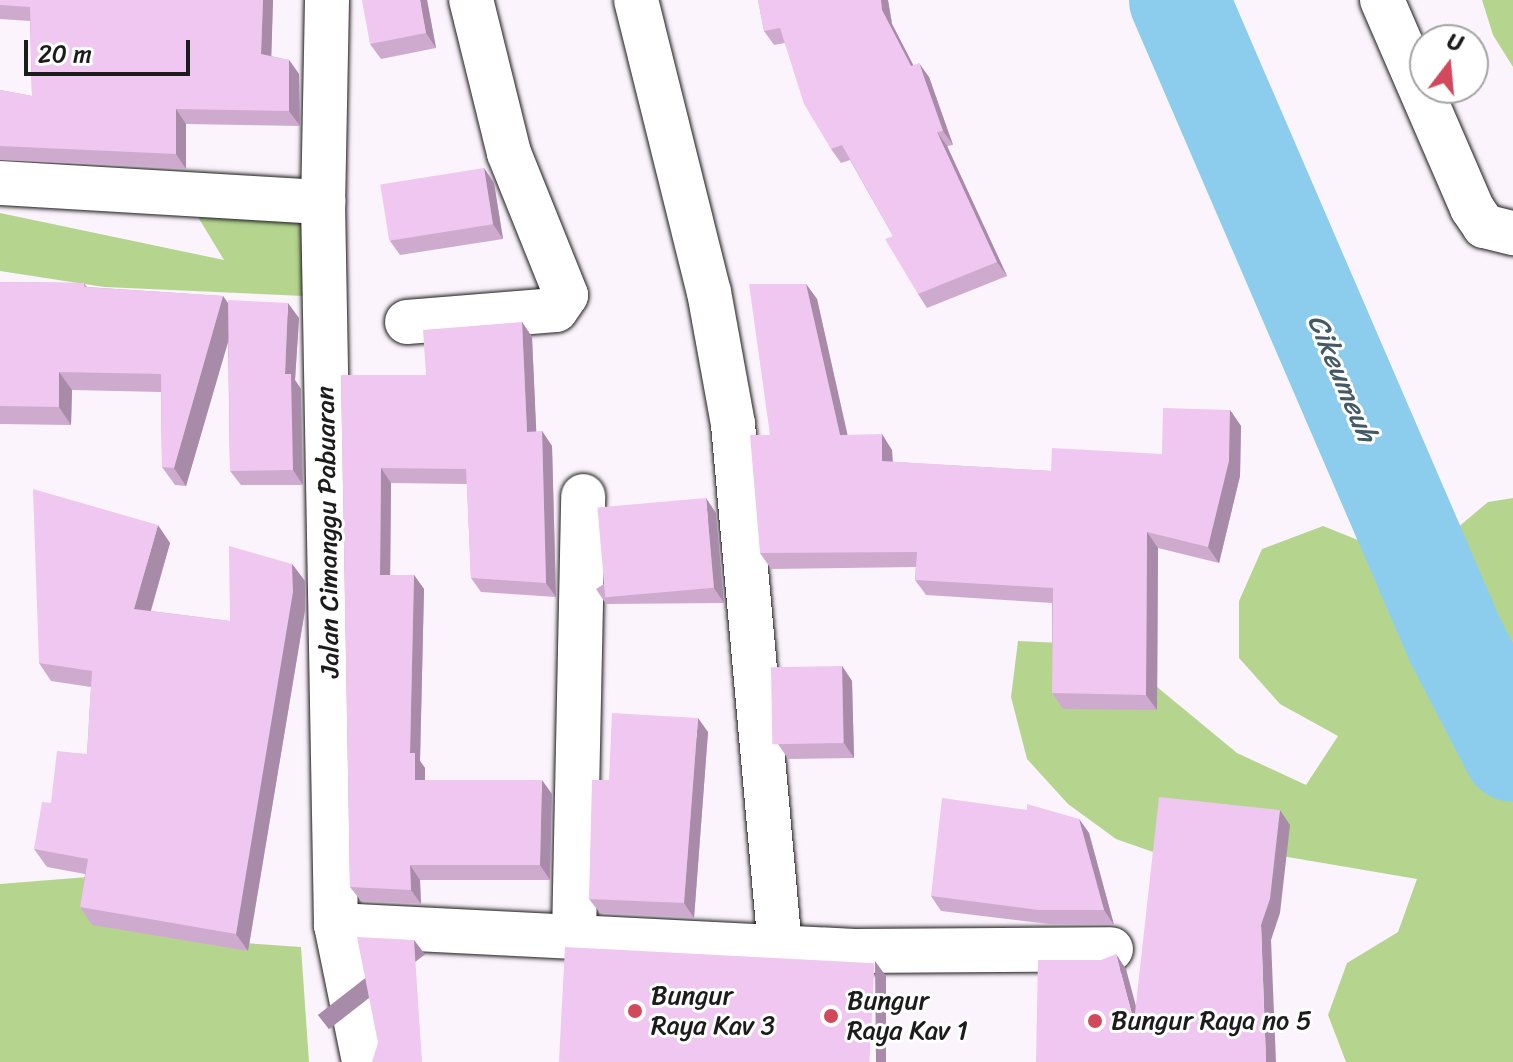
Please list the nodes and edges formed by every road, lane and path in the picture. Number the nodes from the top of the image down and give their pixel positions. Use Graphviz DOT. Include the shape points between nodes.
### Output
graph roads {
  1 [pos="327,0"];
  2 [pos="471,0"];
  3 [pos="636,0"];
  4 [pos="1382,0"];
  5 [pos="0,183"];
  6 [pos="323,202"];
  7 [pos="1513,233"];
  8 [pos="407,322"];
  9 [pos="583,496"];
  10 [pos="336,925"];
  11 [pos="574,937"];
  12 [pos="780,948"];
  13 [pos="1111,949"];
  14 [pos="364,1062"];
  1 -- 6 [label="street, Jalan Cimanggu Pabuaran"];
  2 -- 8 [label="street" via="509,153 566,295 556,310"];
  3 -- 12 [label="street" via="709,292 733,424"];
  4 -- 7 [label="street" via="1472,208 1484,226"];
  5 -- 6 [label="street"];
  6 -- 10 [label="street, Jalan Cimanggu Pabuaran"];
  9 -- 11 [label="street"];
  10 -- 11 [label="street"];
  10 -- 14 [label="street, Jalan Cimanggu Pabuaran"];
  11 -- 12 [label="street"];
  12 -- 13 [label="street"];
}
